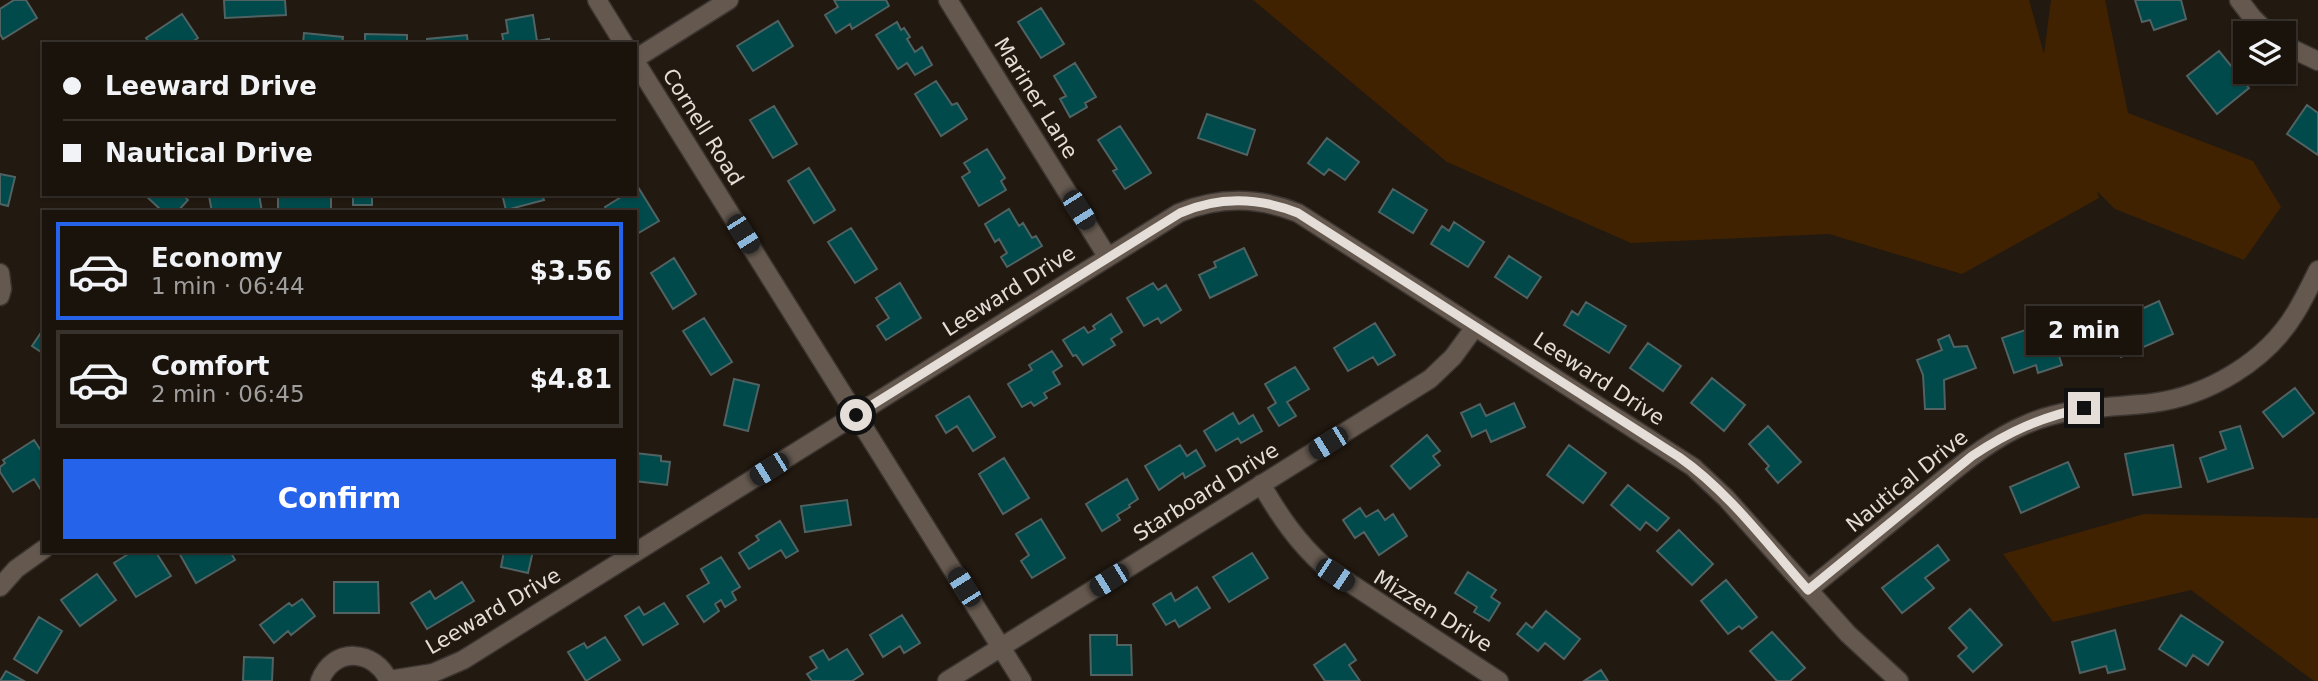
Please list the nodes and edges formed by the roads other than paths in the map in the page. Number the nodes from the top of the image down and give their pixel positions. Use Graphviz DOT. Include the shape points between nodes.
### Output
graph roads {
  1 [pos="597,0"];
  2 [pos="729,0"];
  3 [pos="948,0"];
  4 [pos="2239,0"];
  5 [pos="2255,21"];
  6 [pos="624,42"];
  7 [pos="2296,51"];
  8 [pos="637,59"];
  9 [pos="2318,61"];
  10 [pos="637,63"];
  11 [pos="1107,256"];
  12 [pos="2318,270"];
  13 [pos="0,273"];
  14 [pos="0,296"];
  15 [pos="1475,327"];
  16 [pos="856,415"];
  17 [pos="1261,484"];
  18 [pos="637,544"];
  19 [pos="42,550"];
  20 [pos="615,557"];
  21 [pos="0,587"];
  22 [pos="1808,590"];
  23 [pos="1001,647"];
  24 [pos="320,681"];
  25 [pos="389,681"];
  26 [pos="947,681"];
  27 [pos="1022,681"];
  28 [pos="1499,681"];
  29 [pos="1899,681"];
  1 -- 6 [label="street"];
  2 -- 8 [label="street"];
  3 -- 11 [label="street, Mariner Lane"];
  4 -- 5 [label="street"];
  7 -- 9 [label="street"];
  10 -- 16 [label="street, Cornell Road"];
  11 -- 15 [label="street, Leeward Drive" via="1193,207 1237,200 1268,203 1298,213"];
  11 -- 16 [label="street, Leeward Drive"];
  12 -- 22 [label="street, Nautical Drive" via="2286,326 2241,368 2180,396 2063,412 2009,433 1972,456"];
  13 -- 14 [label="street"];
  15 -- 17 [label="street, Starboard Drive" via="1430,379"];
  15 -- 22 [label="street, Leeward Drive" via="1693,467"];
  16 -- 18 [label="street, Leeward Drive"];
  16 -- 23 [label="street, Cornell Road"];
  17 -- 23 [label="street, Starboard Drive"];
  17 -- 28 [label="street, Mizzen Drive" via="1288,529 1324,566"];
  19 -- 21 [label="street"];
  20 -- 25 [label="street, Leeward Drive" via="463,660 426,675"];
  22 -- 29 [label="street, Leeward Drive"];
  23 -- 26 [label="street, Starboard Drive"];
  23 -- 27 [label="street, Cornell Road"];
  24 -- 25 [label="street, Leeward Drive" via="335,661 353,655 371,659"];
}
